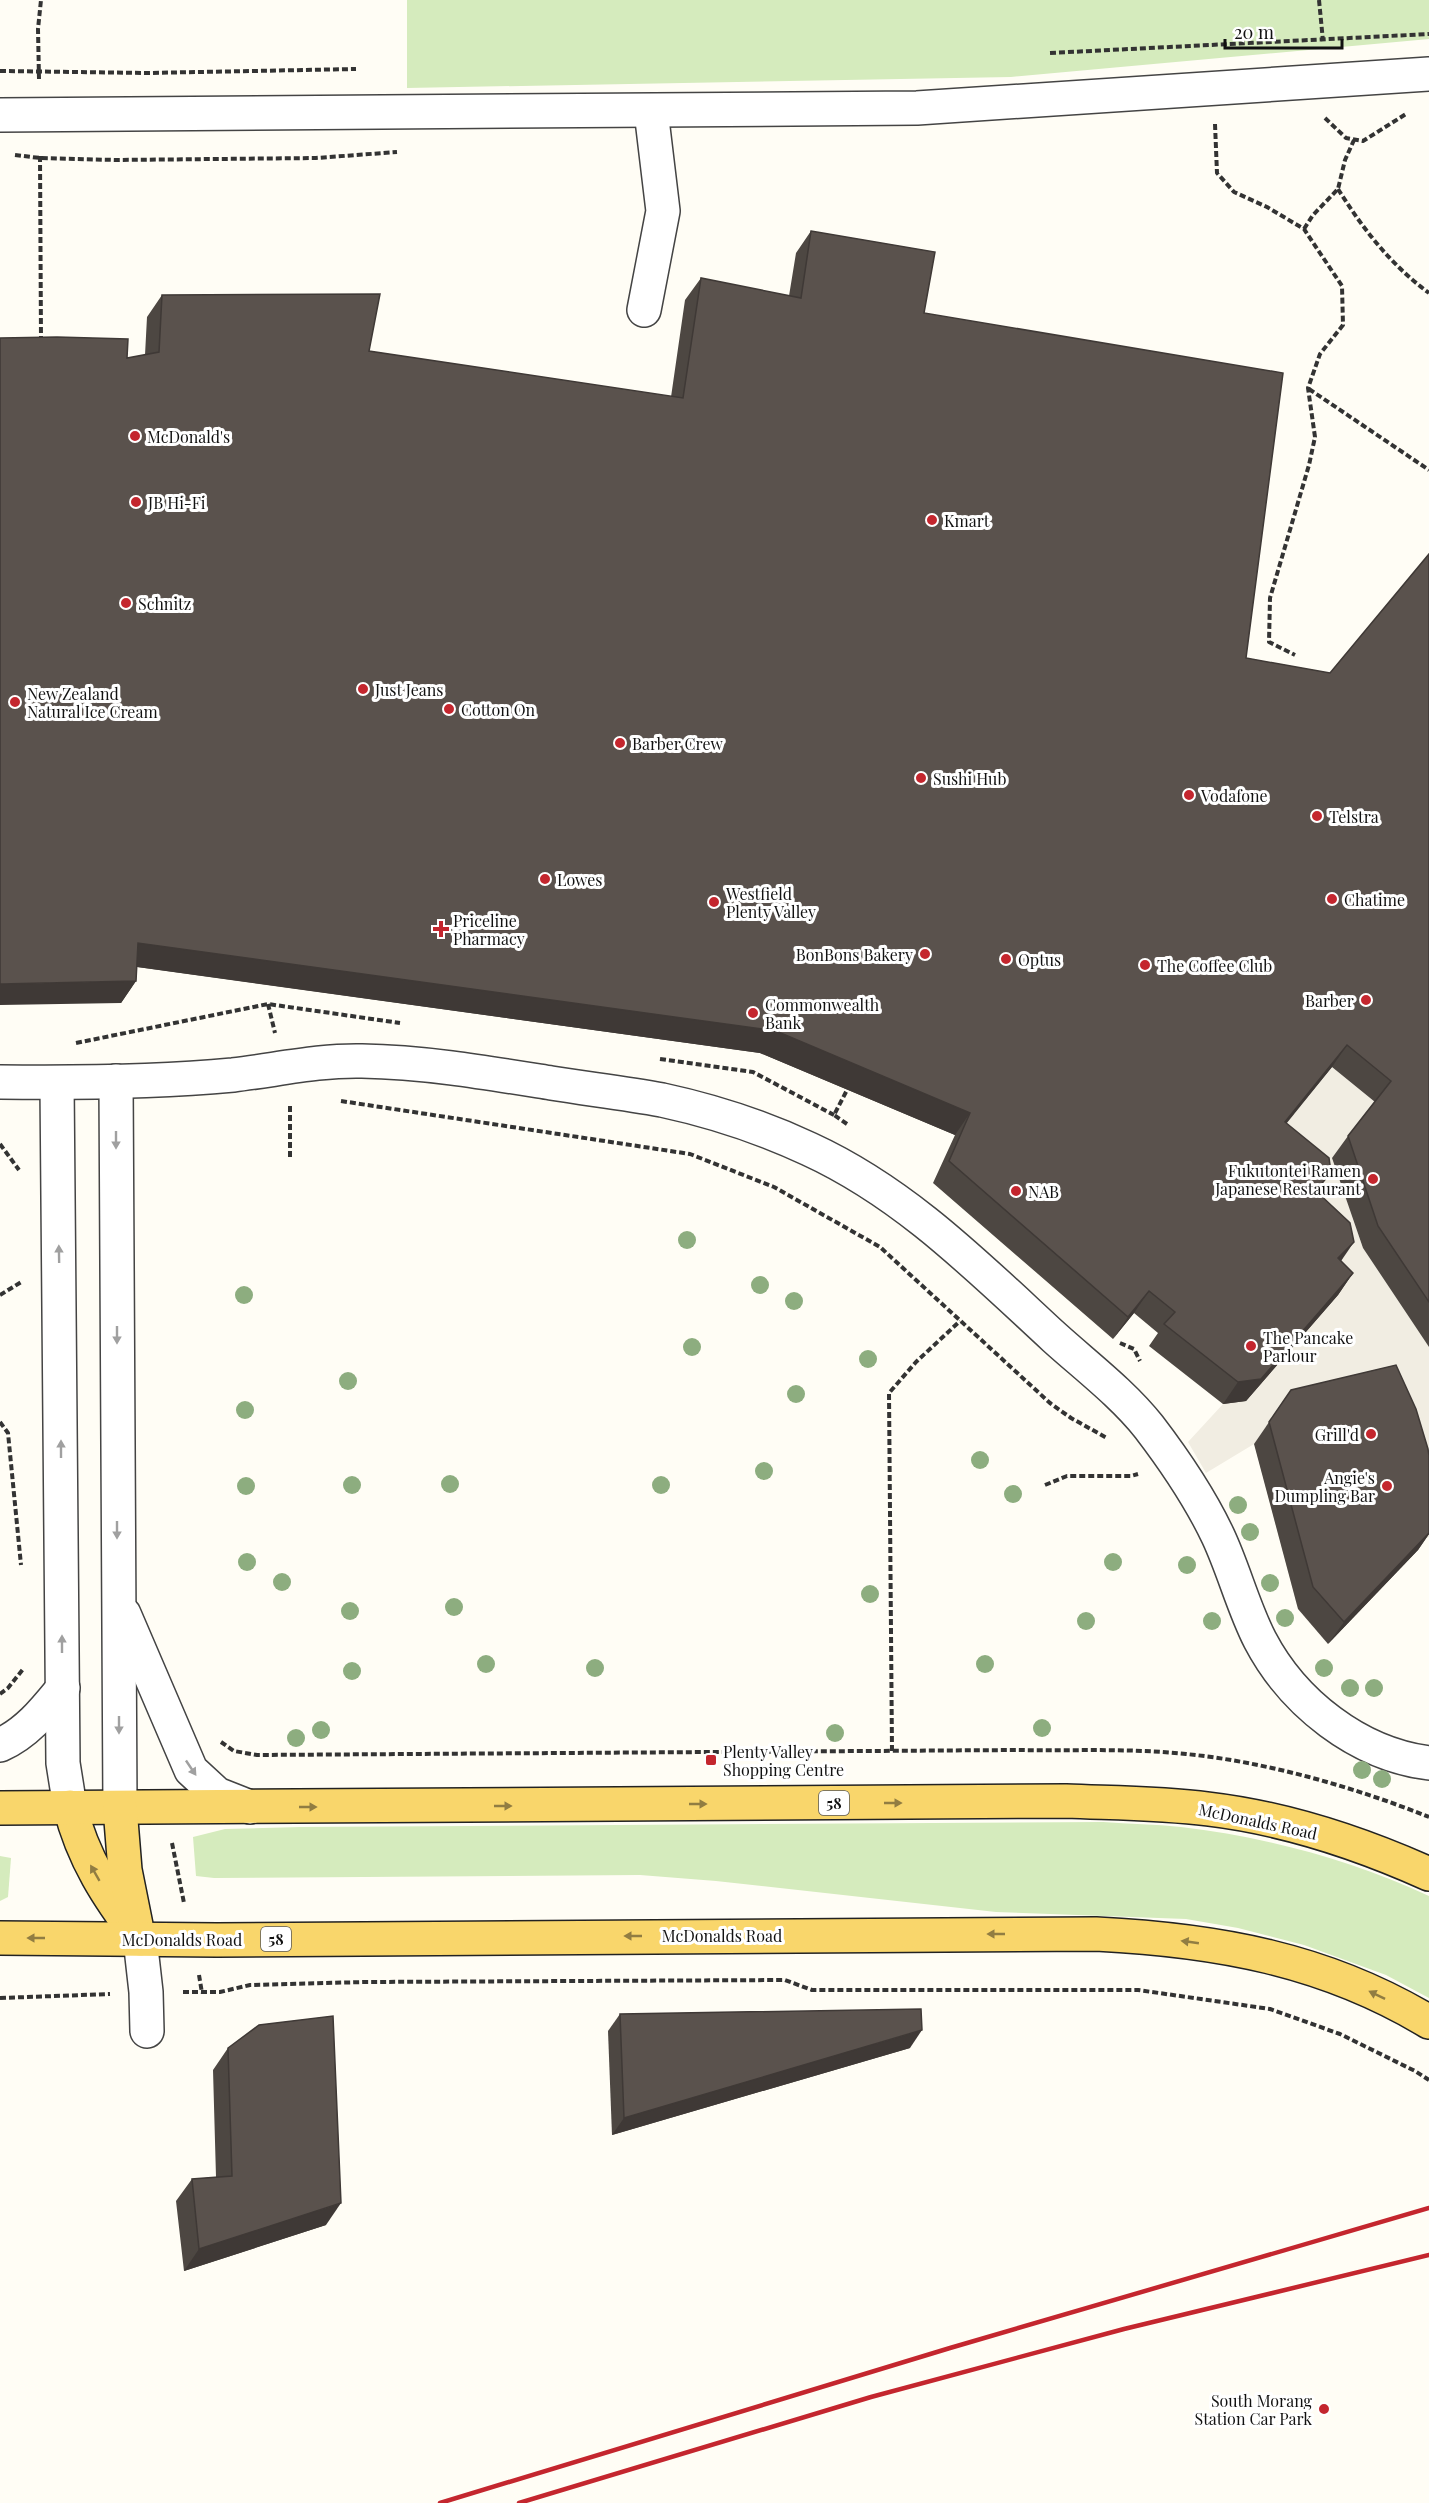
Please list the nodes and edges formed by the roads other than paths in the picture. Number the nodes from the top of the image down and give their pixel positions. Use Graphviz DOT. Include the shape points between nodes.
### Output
graph roads {
  1 [pos="1429,74"];
  2 [pos="651,111"];
  3 [pos="0,115"];
  4 [pos="644,310"];
  5 [pos="116,1081"];
  6 [pos="0,1083"];
  7 [pos="57,1083"];
  8 [pos="118,1599"];
  9 [pos="63,1688"];
  10 [pos="0,1745"];
  11 [pos="1429,1763"];
  12 [pos="70,1807"];
  13 [pos="250,1807"];
  14 [pos="0,1808"];
  15 [pos="120,1808"];
  16 [pos="1429,1874"];
  17 [pos="0,1938"];
  18 [pos="140,1939"];
  19 [pos="1429,2022"];
  20 [pos="147,2031"];
  1 -- 2 [label="street" via="917,108"];
  2 -- 3 [label="street"];
  2 -- 4 [label="street" via="663,211"];
  5 -- 7 [label="street"];
  5 -- 8 [label="street, one-way"];
  5 -- 11 [label="street" via="232,1075 329,1062 399,1063 659,1100 712,1112 813,1151 869,1181 930,1224 1141,1418 1202,1505 1262,1643 1292,1687 1347,1733 1382,1750"];
  6 -- 7 [label="street"];
  9 -- 7 [label="street, one-way"];
  8 -- 13 [label="street, one-way" via="191,1770 217,1794"];
  8 -- 15 [label="street, one-way"];
  9 -- 10 [label="street" via="32,1724"];
  9 -- 12 [label="street" via="63,1763"];
  12 -- 14 [label="main road, McDonalds Road / 58"];
  12 -- 15 [label="main road, McDonalds Road / 58"];
  18 -- 12 [label="main road, one-way" via="116,1908 83,1852"];
  13 -- 15 [label="main road, McDonalds Road / 58"];
  13 -- 16 [label="main road, McDonalds Road / 58, one-way" via="1138,1803 1209,1809 1278,1822 1347,1842"];
  15 -- 18 [label="main road" via="124,1870"];
  18 -- 17 [label="main road, McDonalds Road / 58, one-way"];
  19 -- 18 [label="main road, McDonalds Road / 58, one-way" via="1362,1988 1299,1964 1233,1947 1160,1937 995,1934"];
  18 -- 20 [label="street"];
}
